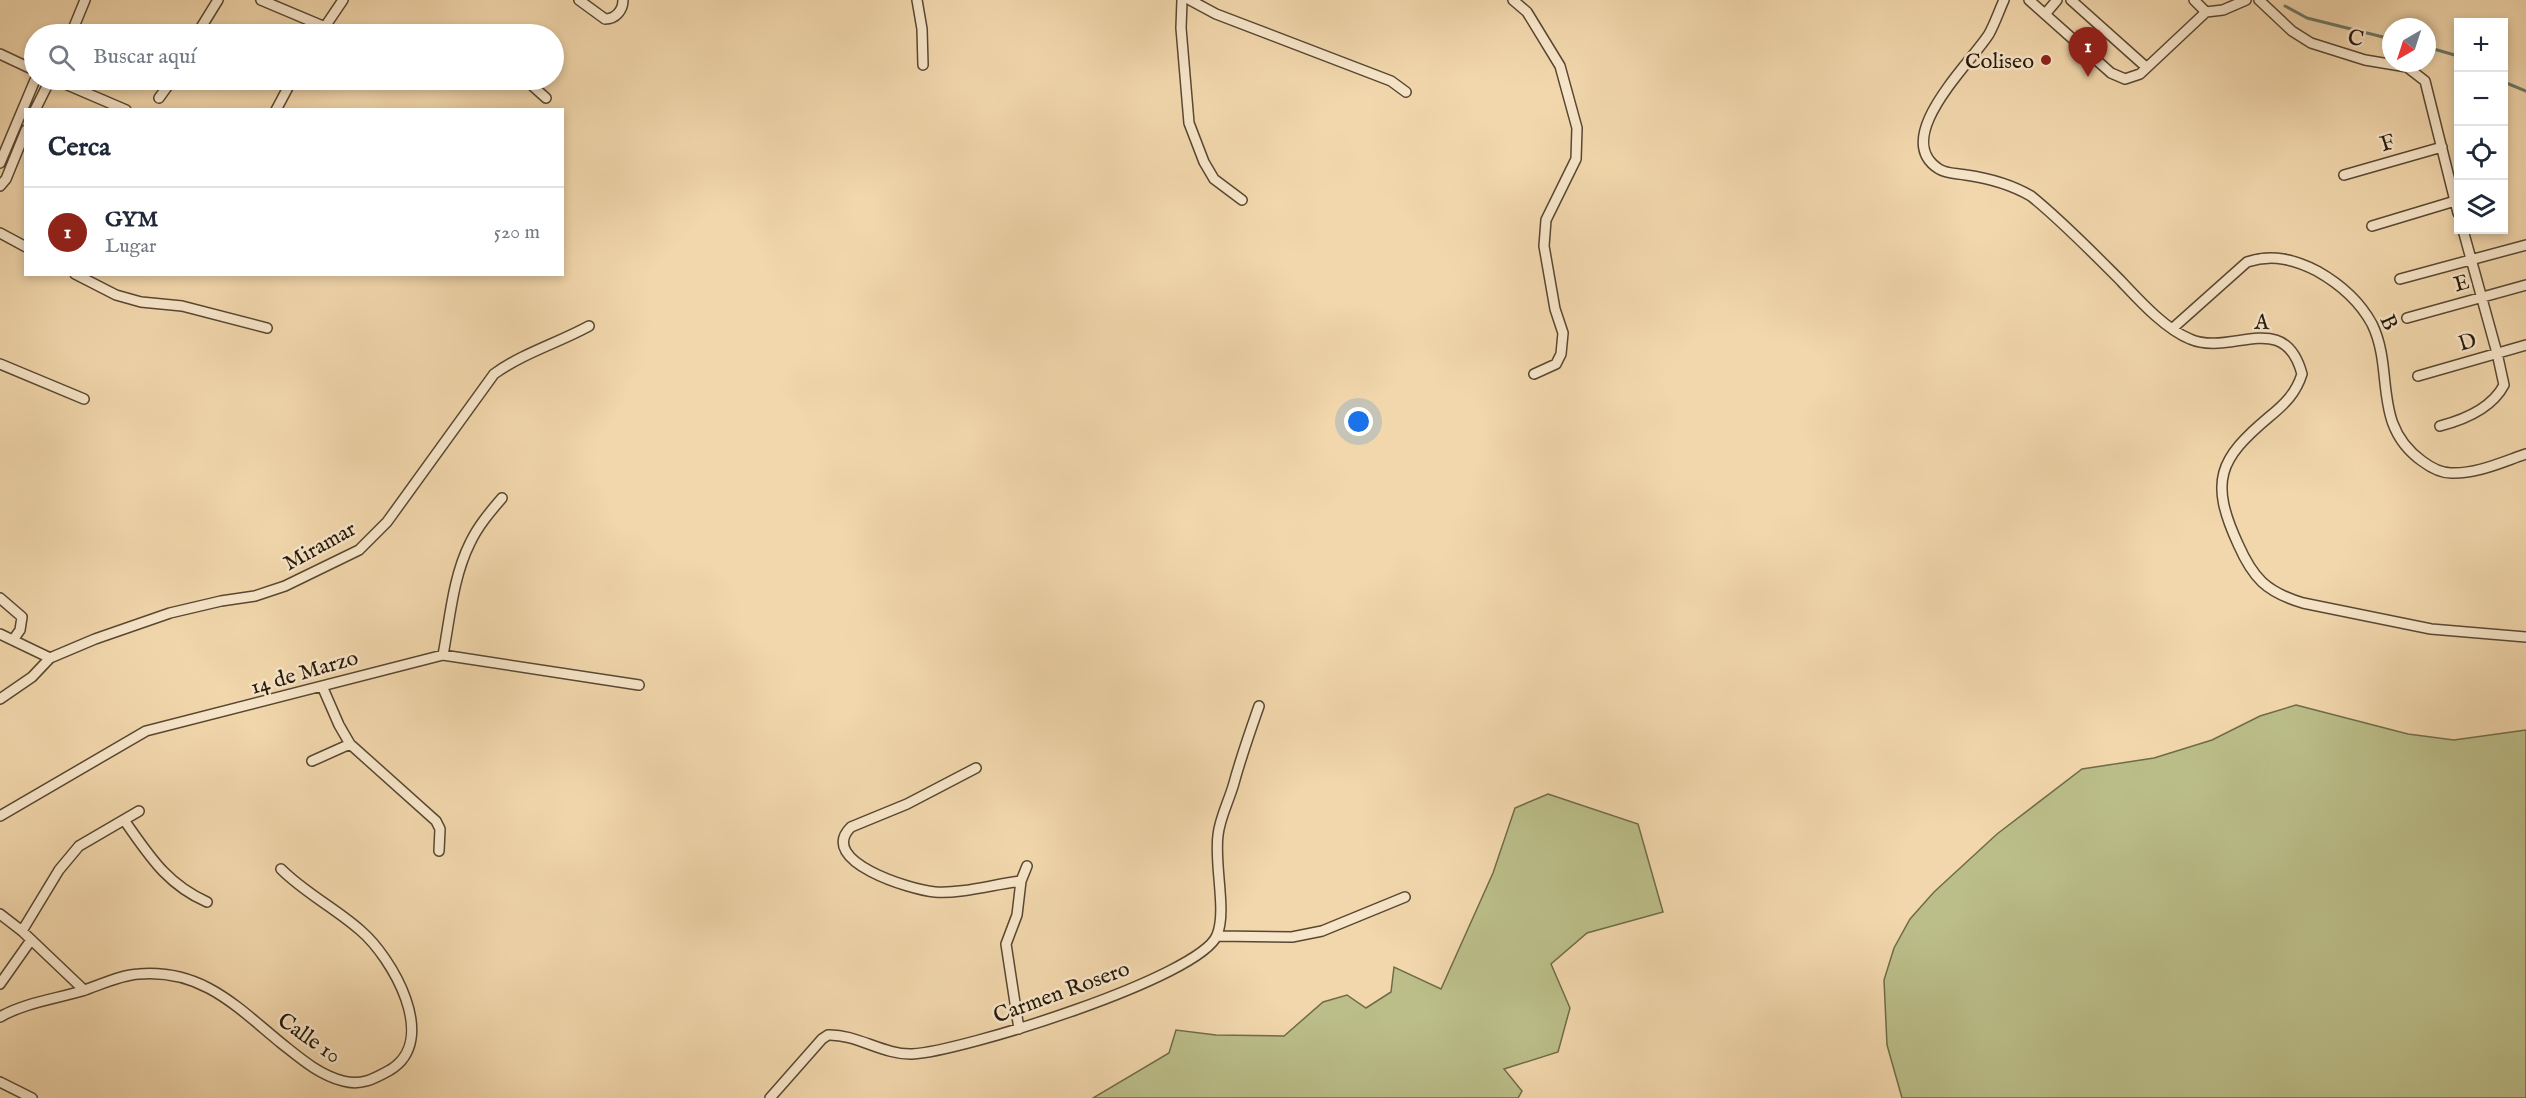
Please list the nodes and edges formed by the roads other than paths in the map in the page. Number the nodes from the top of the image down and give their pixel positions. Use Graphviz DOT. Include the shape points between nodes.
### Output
graph roads {
  1 [pos="85,0"];
  2 [pos="218,0"];
  3 [pos="261,0"];
  4 [pos="343,0"];
  5 [pos="579,0"];
  6 [pos="623,0"];
  7 [pos="917,0"];
  8 [pos="1182,0"];
  9 [pos="1190,0"];
  10 [pos="1513,0"];
  11 [pos="2004,0"];
  12 [pos="2029,0"];
  13 [pos="2057,0"];
  14 [pos="2071,0"];
  15 [pos="2194,0"];
  16 [pos="2246,0"];
  17 [pos="2259,0"];
  18 [pos="2042,7"];
  19 [pos="2206,12"];
  20 [pos="74,24"];
  21 [pos="203,24"];
  22 [pos="308,24"];
  23 [pos="327,24"];
  24 [pos="0,54"];
  25 [pos="24,65"];
  26 [pos="923,65"];
  27 [pos="2146,67"];
  28 [pos="31,90"];
  29 [pos="45,90"];
  30 [pos="79,90"];
  31 [pos="165,90"];
  32 [pos="287,90"];
  33 [pos="537,90"];
  34 [pos="1406,92"];
  35 [pos="159,98"];
  36 [pos="546,98"];
  37 [pos="36,108"];
  38 [pos="121,108"];
  39 [pos="277,108"];
  40 [pos="24,135"];
  41 [pos="2442,147"];
  42 [pos="0,163"];
  43 [pos="2344,175"];
  44 [pos="0,186"];
  45 [pos="2454,197"];
  46 [pos="1242,200"];
  47 [pos="2454,201"];
  48 [pos="2372,226"];
  49 [pos="0,233"];
  50 [pos="2464,234"];
  51 [pos="2526,245"];
  52 [pos="24,246"];
  53 [pos="2471,262"];
  54 [pos="79,276"];
  55 [pos="2400,279"];
  56 [pos="2526,285"];
  57 [pos="2481,297"];
  58 [pos="2407,318"];
  59 [pos="589,326"];
  60 [pos="267,328"];
  61 [pos="2174,328"];
  62 [pos="2526,345"];
  63 [pos="2497,353"];
  64 [pos="0,364"];
  65 [pos="1534,374"];
  66 [pos="2418,376"];
  67 [pos="84,399"];
  68 [pos="2440,426"];
  69 [pos="2526,454"];
  70 [pos="502,498"];
  71 [pos="0,598"];
  72 [pos="0,634"];
  73 [pos="2526,637"];
  74 [pos="13,640"];
  75 [pos="443,655"];
  76 [pos="50,658"];
  77 [pos="639,685"];
  78 [pos="322,686"];
  79 [pos="0,699"];
  80 [pos="1259,706"];
  81 [pos="350,744"];
  82 [pos="312,761"];
  83 [pos="975,768"];
  84 [pos="139,811"];
  85 [pos="0,816"];
  86 [pos="123,820"];
  87 [pos="440,851"];
  88 [pos="1027,866"];
  89 [pos="281,869"];
  90 [pos="1021,881"];
  91 [pos="1405,897"];
  92 [pos="207,902"];
  93 [pos="0,914"];
  94 [pos="22,931"];
  95 [pos="1217,936"];
  96 [pos="31,940"];
  97 [pos="0,984"];
  98 [pos="84,990"];
  99 [pos="0,1017"];
  100 [pos="1019,1029"];
  101 [pos="0,1082"];
  102 [pos="32,1098"];
  103 [pos="771,1098"];
  1 -- 20 [label="street"];
  2 -- 21 [label="street"];
  3 -- 22 [label="street"];
  4 -- 23 [label="street"];
  5 -- 6 [label="street" via="605,19 620,12"];
  7 -- 26 [label="street"];
  8 -- 46 [label="street" via="1189,123 1214,179"];
  9 -- 34 [label="street" via="1216,14 1391,81"];
  10 -- 65 [label="street" via="1527,12 1560,66 1577,128 1576,159 1546,220 1544,246 1563,333 1561,354 1556,364"];
  11 -- 61 [label="street, A" via="1990,33 1932,110 1925,125 1925,155 1947,173 1968,175 2031,196 2150,310"];
  12 -- 18 [label="street"];
  13 -- 18 [label="street"];
  14 -- 27 [label="street"];
  15 -- 19 [label="street"];
  16 -- 19 [label="street"];
  17 -- 41 [label="street, C" via="2311,43 2416,72 2425,81"];
  18 -- 27 [label="street" via="2111,74 2125,79 2140,74"];
  19 -- 27 [label="street"];
  24 -- 25 [label="street"];
  28 -- 42 [label="street"];
  29 -- 37 [label="street"];
  30 -- 38 [label="street"];
  31 -- 35 [label="street"];
  32 -- 39 [label="street"];
  33 -- 36 [label="street"];
  40 -- 44 [label="street"];
  41 -- 43 [label="street, F"];
  41 -- 45 [label="street, C"];
  47 -- 48 [label="street"];
  49 -- 52 [label="street"];
  50 -- 53 [label="street"];
  51 -- 53 [label="street, B"];
  53 -- 55 [label="street, B"];
  53 -- 57 [label="street"];
  54 -- 60 [label="street" via="133,300 182,306"];
  56 -- 57 [label="street, E"];
  57 -- 58 [label="street, E"];
  57 -- 63 [label="street"];
  59 -- 76 [label="street, Miramar" via="494,374 387,522 359,550 285,586 170,613"];
  61 -- 69 [label="street, B" via="2247,262 2282,258 2305,265 2356,299 2372,325 2380,348 2387,408 2394,428 2415,456 2430,467 2449,473 2474,472"];
  61 -- 73 [label="street, A" via="2190,340 2206,344 2265,337 2282,342 2300,366 2299,385 2289,400 2241,441 2223,471 2222,494 2236,540 2250,569 2266,587 2284,597 2341,612 2431,629"];
  62 -- 63 [label="street, D"];
  63 -- 66 [label="street, D"];
  63 -- 68 [label="street" via="2504,386 2499,393 2467,418"];
  64 -- 67 [label="street"];
  70 -- 75 [label="street" via="482,522 460,566"];
  71 -- 74 [label="street" via="22,617"];
  72 -- 74 [label="street"];
  74 -- 76 [label="street"];
  75 -- 77 [label="street, 14 de Marzo"];
  75 -- 78 [label="street, 14 de Marzo"];
  76 -- 79 [label="street, Miramar" via="32,677"];
  78 -- 81 [label="street"];
  78 -- 85 [label="street, 14 de Marzo" via="146,731"];
  80 -- 95 [label="street" via="1218,835"];
  81 -- 82 [label="street"];
  81 -- 87 [label="street" via="436,821"];
  83 -- 90 [label="street" via="907,804 851,827 842,842 844,851 859,866 926,891"];
  84 -- 86 [label="street"];
  86 -- 92 [label="street" via="171,880 186,893"];
  86 -- 94 [label="street" via="80,846 59,870"];
  88 -- 90 [label="street"];
  89 -- 98 [label="street, Calle 10" via="361,930 387,962 411,1018 412,1040 394,1068 360,1084 344,1082 305,1062 216,990 167,974 137,974"];
  90 -- 100 [label="street" via="1019,910 1006,944"];
  91 -- 95 [label="street" via="1322,931 1292,937"];
  93 -- 94 [label="street"];
  94 -- 96 [label="street"];
  95 -- 100 [label="street, Carmen Rosero" via="1196,955 1121,994"];
  96 -- 97 [label="street"];
  96 -- 98 [label="street"];
  98 -- 99 [label="street, Calle 10"];
  100 -- 103 [label="street, Carmen Rosero" via="911,1054 828,1035"];
  101 -- 102 [label="street"];
}
